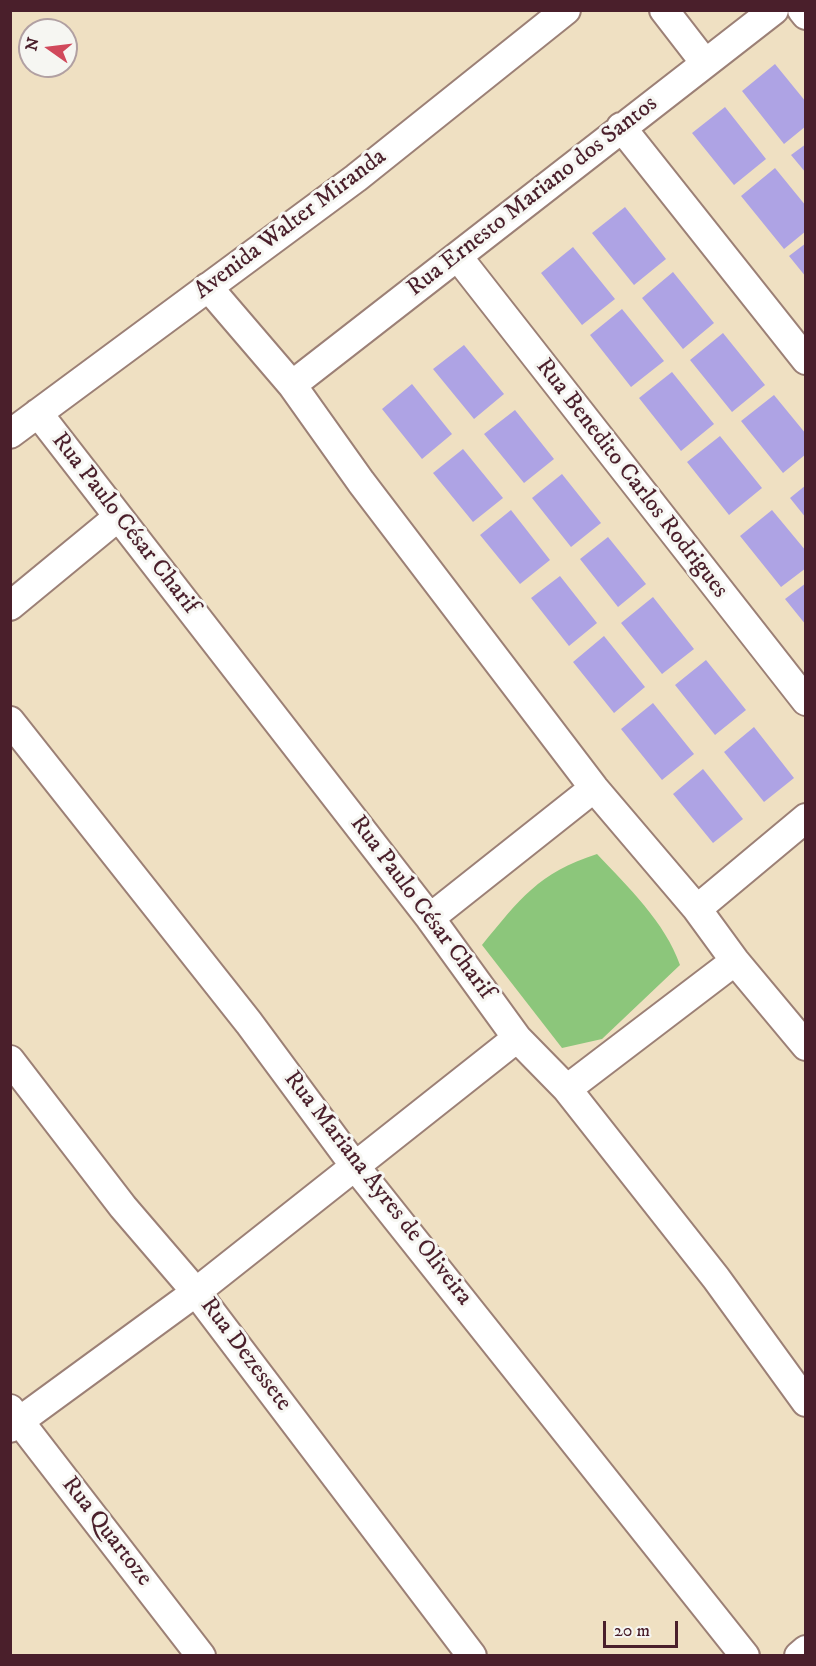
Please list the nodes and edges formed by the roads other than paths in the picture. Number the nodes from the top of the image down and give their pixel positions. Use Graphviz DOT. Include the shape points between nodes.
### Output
graph roads {
  1 [pos="566,10"];
  2 [pos="664,10"];
  3 [pos="774,10"];
  4 [pos="802,10"];
  5 [pos="806,15"];
  6 [pos="705,63"];
  7 [pos="621,127"];
  8 [pos="458,256"];
  9 [pos="208,287"];
  10 [pos="806,360"];
  11 [pos="292,385"];
  12 [pos="38,413"];
  13 [pos="10,434"];
  14 [pos="118,517"];
  15 [pos="10,606"];
  16 [pos="806,701"];
  17 [pos="10,721"];
  18 [pos="594,788"];
  19 [pos="806,818"];
  20 [pos="697,909"];
  21 [pos="430,918"];
  22 [pos="735,961"];
  23 [pos="517,1038"];
  24 [pos="806,1046"];
  25 [pos="10,1060"];
  26 [pos="567,1089"];
  27 [pos="354,1165"];
  28 [pos="196,1292"];
  29 [pos="806,1402"];
  30 [pos="14,1420"];
  31 [pos="806,1650"];
  32 [pos="201,1656"];
  33 [pos="472,1656"];
  34 [pos="745,1656"];
  35 [pos="799,1656"];
  1 -- 9 [label="street, Avenida Walter Miranda" via="356,178"];
  2 -- 6 [label="street"];
  3 -- 6 [label="street, Rua Ernesto Mariano dos Santos"];
  4 -- 5 [label="street"];
  6 -- 7 [label="street, Rua Ernesto Mariano dos Santos"];
  7 -- 8 [label="street, Rua Ernesto Mariano dos Santos"];
  7 -- 10 [label="street"];
  8 -- 11 [label="street, Rua Ernesto Mariano dos Santos"];
  8 -- 16 [label="street, Rua Benedito Carlos Rodrigues"];
  9 -- 11 [label="street"];
  9 -- 12 [label="street, Avenida Walter Miranda"];
  11 -- 18 [label="street"];
  12 -- 13 [label="street, Avenida Walter Miranda"];
  12 -- 14 [label="street, Rua Paulo César Charif"];
  14 -- 15 [label="street"];
  14 -- 21 [label="street, Rua Paulo César Charif"];
  17 -- 27 [label="street, Rua Mariana Ayres de Oliveira" via="249,1023"];
  18 -- 20 [label="street"];
  18 -- 21 [label="street"];
  19 -- 20 [label="street"];
  20 -- 22 [label="street"];
  21 -- 23 [label="street, Rua Paulo César Charif"];
  22 -- 24 [label="street"];
  22 -- 26 [label="street"];
  23 -- 26 [label="street, Rua Paulo César Charif"];
  23 -- 27 [label="street"];
  25 -- 28 [label="street, Rua Dezessete" via="123,1207"];
  26 -- 29 [label="street, Rua Paulo César Charif" via="717,1278"];
  27 -- 28 [label="street"];
  27 -- 34 [label="street, Rua Mariana Ayres de Oliveira"];
  28 -- 30 [label="street"];
  28 -- 33 [label="street, Rua Dezessete"];
  30 -- 32 [label="street, Rua Quartoze"];
  31 -- 35 [label="street"];
}
